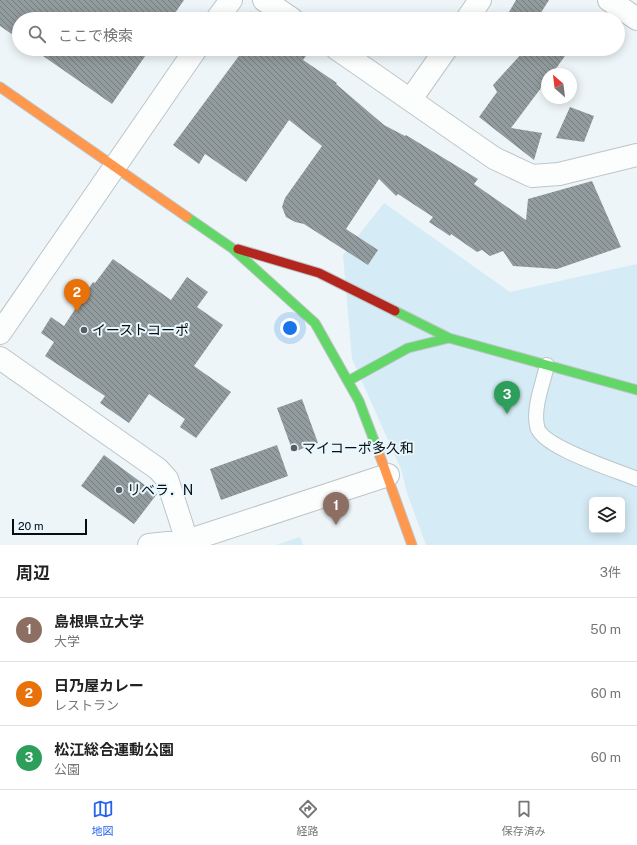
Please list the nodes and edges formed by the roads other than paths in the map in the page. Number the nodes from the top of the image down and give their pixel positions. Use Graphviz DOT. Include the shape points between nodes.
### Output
graph roads {
  1 [pos="231,0"];
  2 [pos="264,0"];
  3 [pos="480,0"];
  4 [pos="609,0"];
  5 [pos="222,12"];
  6 [pos="282,12"];
  7 [pos="472,12"];
  8 [pos="637,19"];
  9 [pos="191,56"];
  10 [pos="346,56"];
  11 [pos="441,56"];
  12 [pos="0,87"];
  13 [pos="411,99"];
  14 [pos="637,155"];
  15 [pos="114,167"];
  16 [pos="232,248"];
  17 [pos="0,333"];
  18 [pos="449,338"];
  19 [pos="0,358"];
  20 [pos="547,366"];
  21 [pos="348,381"];
  22 [pos="637,390"];
  23 [pos="388,475"];
  24 [pos="637,479"];
  25 [pos="188,541"];
  26 [pos="149,545"];
  27 [pos="412,545"];
  1 -- 5 [label="street"];
  2 -- 6 [label="street"];
  3 -- 7 [label="street"];
  4 -- 8 [label="street"];
  9 -- 15 [label="street"];
  10 -- 13 [label="street"];
  11 -- 13 [label="street"];
  12 -- 15 [label="street"];
  13 -- 14 [label="street" via="494,158 514,170 532,176 559,174"];
  15 -- 16 [label="street"];
  15 -- 17 [label="street"];
  16 -- 18 [label="street" via="319,273"];
  16 -- 21 [label="street" via="315,323"];
  18 -- 20 [label="street"];
  18 -- 21 [label="street" via="408,348"];
  19 -- 25 [label="street" via="158,469 167,479"];
  20 -- 22 [label="street"];
  20 -- 24 [label="lane" via="536,417 537,428 542,435 555,446"];
  21 -- 23 [label="street" via="359,401"];
  23 -- 25 [label="street"];
  23 -- 27 [label="street"];
  25 -- 26 [label="street"];
}
